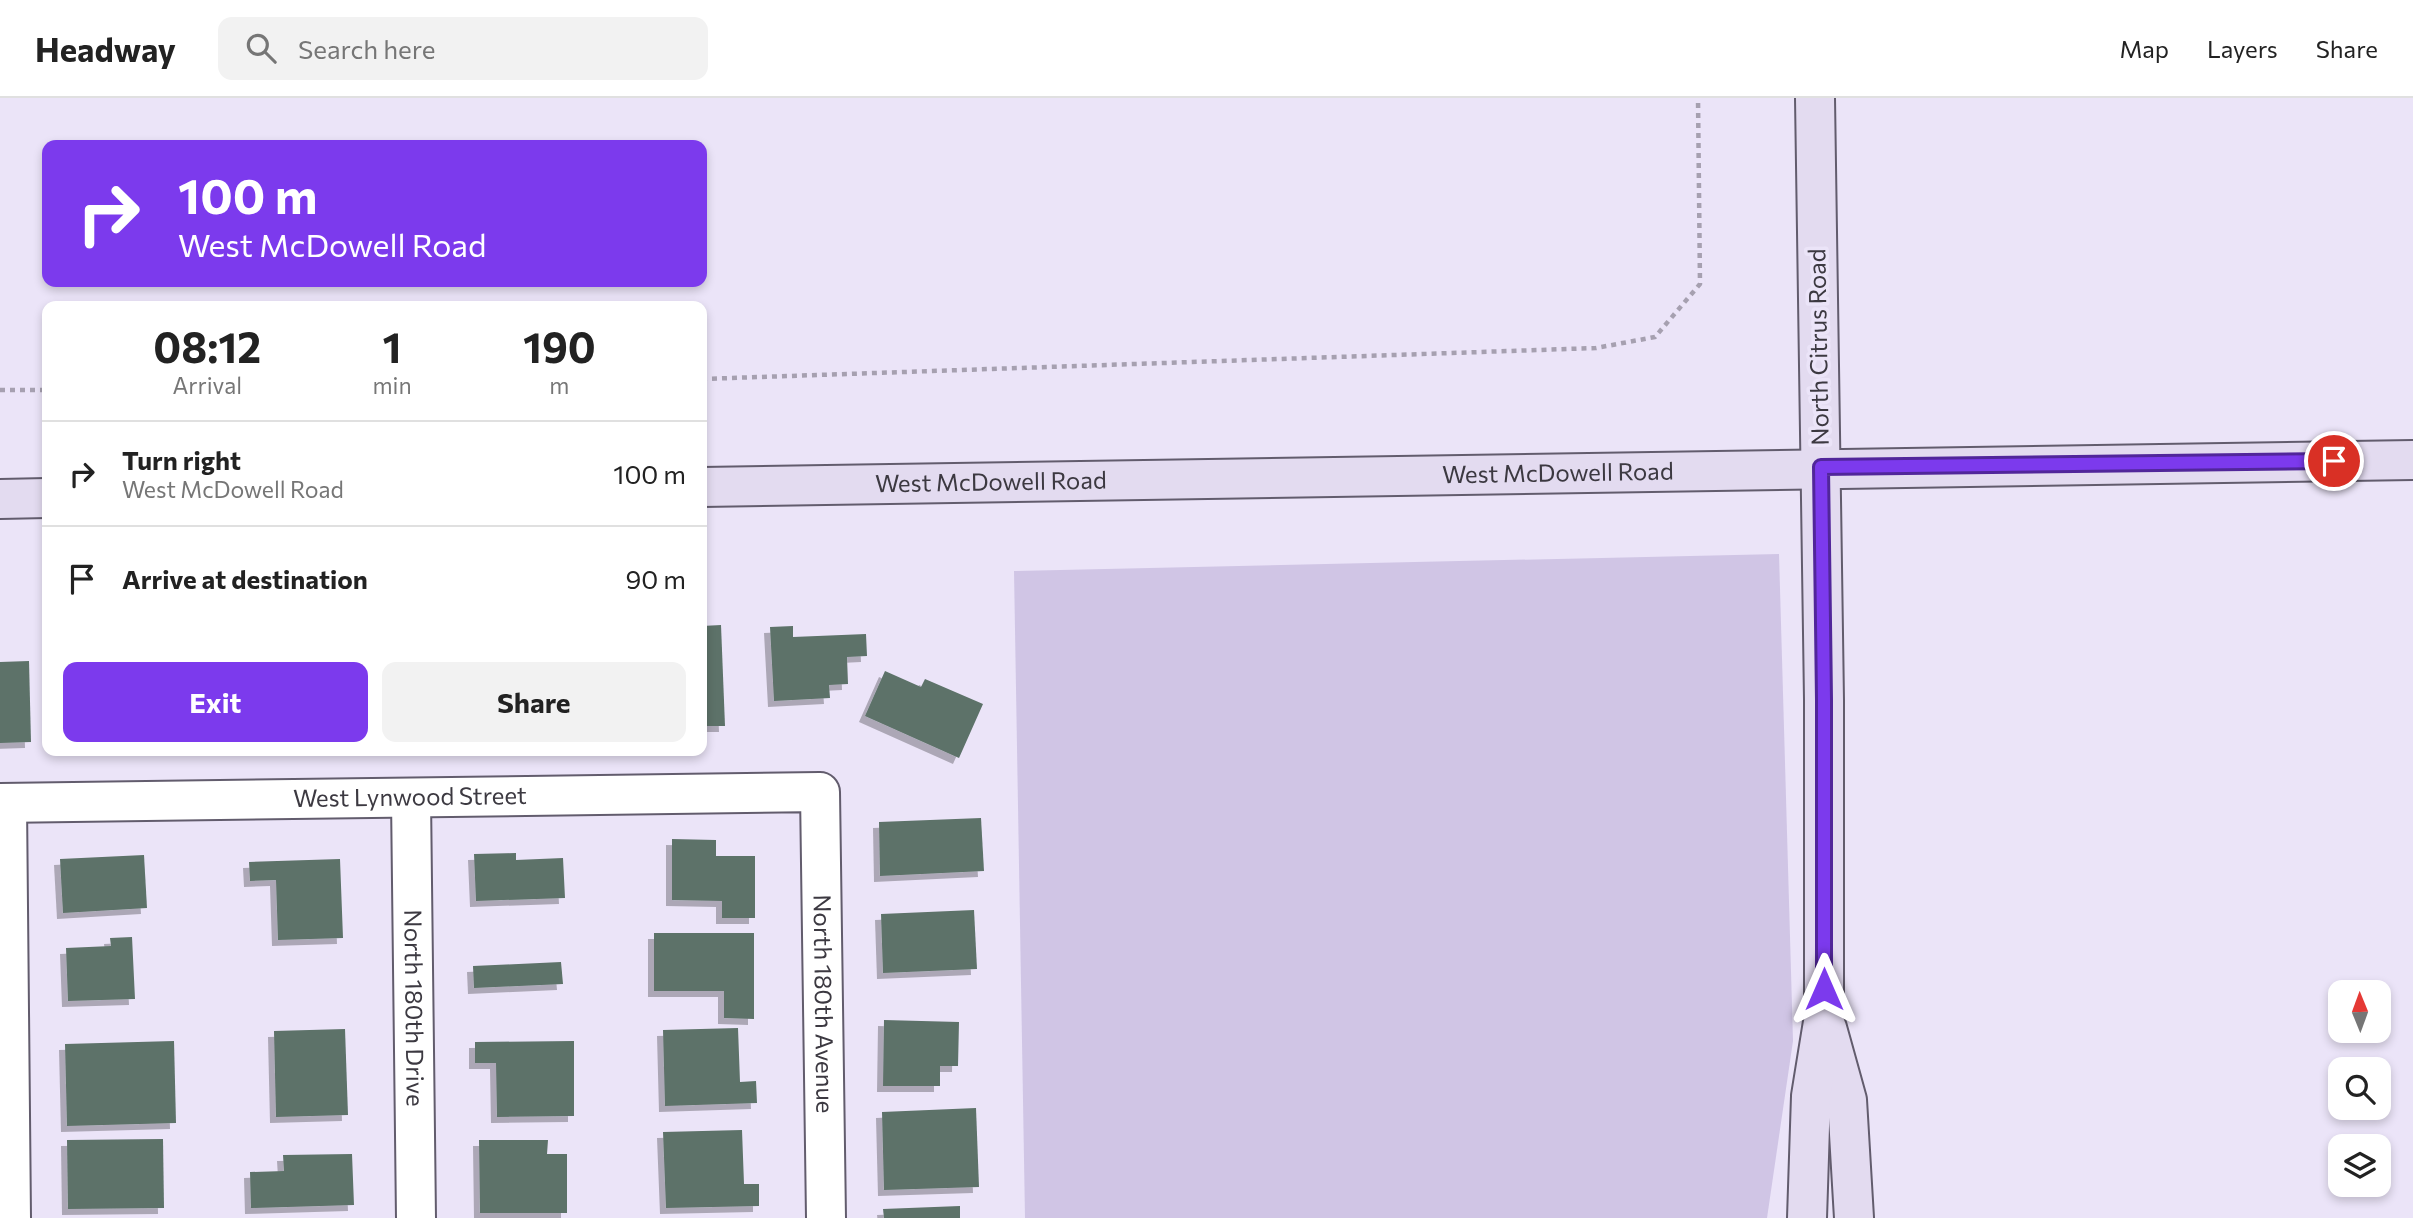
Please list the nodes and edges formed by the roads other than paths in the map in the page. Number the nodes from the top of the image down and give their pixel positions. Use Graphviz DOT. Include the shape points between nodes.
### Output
graph roads {
  1 [pos="1815,98"];
  2 [pos="2413,460"];
  3 [pos="1821,467"];
  4 [pos="707,487"];
  5 [pos="42,498"];
  6 [pos="0,499"];
  7 [pos="820,792"];
  8 [pos="411,797"];
  9 [pos="3,803"];
  10 [pos="1824,1016"];
  11 [pos="11,1218"];
  12 [pos="416,1218"];
  13 [pos="826,1218"];
  14 [pos="1807,1218"];
  15 [pos="1854,1218"];
  1 -- 3 [label="main road, North Citrus Road"];
  2 -- 3 [label="main road, West McDowell Road"];
  3 -- 4 [label="main road, West McDowell Road"];
  3 -- 10 [label="main road, North Citrus Road"];
  5 -- 6 [label="main road"];
  7 -- 8 [label="street, West Lynwood Street"];
  7 -- 13 [label="street, North 180th Avenue"];
  8 -- 9 [label="street, West Lynwood Street"];
  8 -- 12 [label="street, North 180th Drive"];
  9 -- 11 [label="street"];
  10 -- 14 [label="main road, North Citrus Road" via="1811,1096"];
  10 -- 15 [label="main road, North Citrus Road" via="1847,1100"];
}
